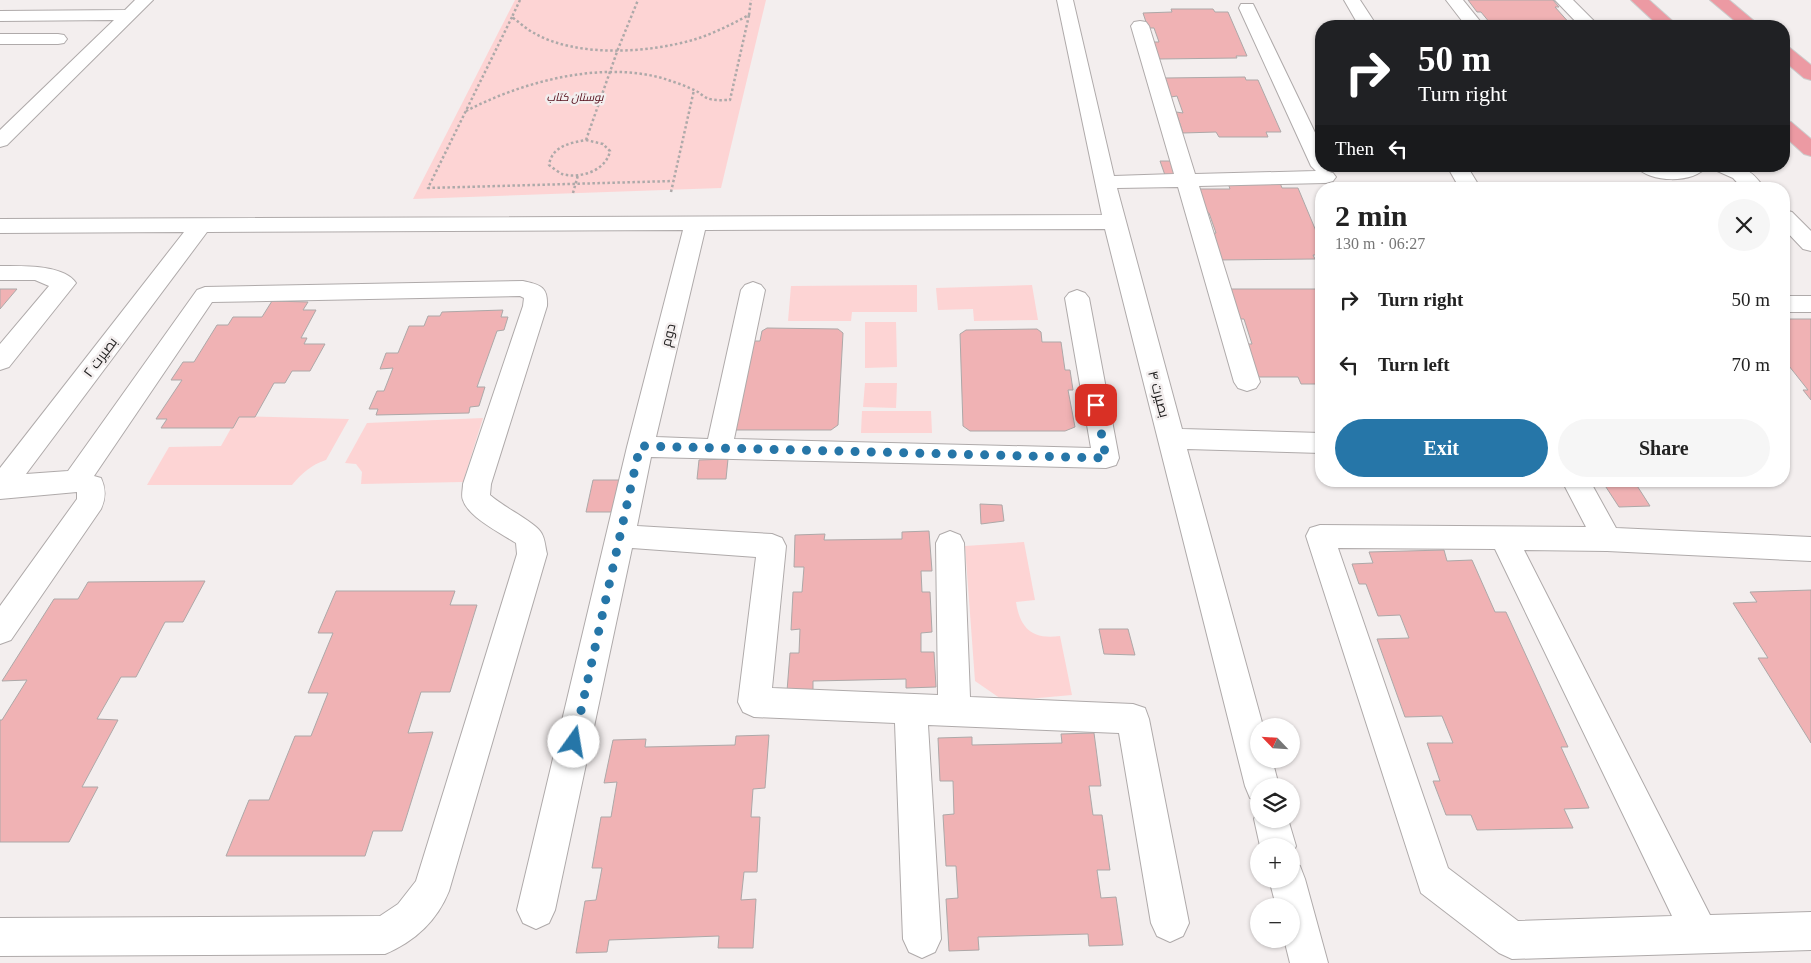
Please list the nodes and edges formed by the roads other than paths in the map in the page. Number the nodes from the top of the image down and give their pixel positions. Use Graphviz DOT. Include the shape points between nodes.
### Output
graph roads {
  1 [pos="145,0"];
  2 [pos="1064,0"];
  3 [pos="1352,0"];
  4 [pos="1454,0"];
  5 [pos="1563,0"];
  6 [pos="1639,0"];
  7 [pos="1718,0"];
  8 [pos="1247,8"];
  9 [pos="0,16"];
  10 [pos="129,16"];
  11 [pos="1364,20"];
  12 [pos="1470,20"];
  13 [pos="1584,20"];
  14 [pos="1662,20"];
  15 [pos="1744,20"];
  16 [pos="1140,26"];
  17 [pos="0,39"];
  18 [pos="58,39"];
  19 [pos="1790,57"];
  20 [pos="1811,74"];
  21 [pos="1790,131"];
  22 [pos="0,141"];
  23 [pos="1811,150"];
  24 [pos="1315,153"];
  25 [pos="1641,172"];
  26 [pos="1667,172"];
  27 [pos="1683,172"];
  28 [pos="1736,172"];
  29 [pos="1325,174"];
  30 [pos="1187,180"];
  31 [pos="1105,182"];
  32 [pos="1649,182"];
  33 [pos="1748,182"];
  34 [pos="1114,222"];
  35 [pos="1790,223"];
  36 [pos="696,224"];
  37 [pos="0,226"];
  38 [pos="200,226"];
  39 [pos="1811,244"];
  40 [pos="0,273"];
  41 [pos="752,290"];
  42 [pos="1077,298"];
  43 [pos="1790,304"];
  44 [pos="1811,304"];
  45 [pos="0,361"];
  46 [pos="1247,382"];
  47 [pos="1171,439"];
  48 [pos="1315,443"];
  49 [pos="640,446"];
  50 [pos="719,448"];
  51 [pos="76,481"];
  52 [pos="1579,487"];
  53 [pos="0,488"];
  54 [pos="621,536"];
  55 [pos="1504,538"];
  56 [pos="1607,539"];
  57 [pos="950,544"];
  58 [pos="1811,549"];
  59 [pos="0,631"];
  60 [pos="911,709"];
  61 [pos="954,711"];
  62 [pos="1260,778"];
  63 [pos="1288,888"];
  64 [pos="536,910"];
  65 [pos="1170,923"];
  66 [pos="1811,931"];
  67 [pos="1700,934"];
  68 [pos="0,937"];
  69 [pos="922,939"];
  70 [pos="1309,963"];
  1 -- 10 [label="street"];
  2 -- 31 [label="street, بصیرت ۴"];
  3 -- 11 [label="street"];
  4 -- 12 [label="street"];
  5 -- 13 [label="street"];
  6 -- 14 [label="main road"];
  7 -- 15 [label="main road"];
  8 -- 24 [label="street"];
  9 -- 10 [label="street"];
  10 -- 22 [label="street"];
  16 -- 30 [label="street"];
  17 -- 18 [label="street"];
  19 -- 20 [label="main road"];
  21 -- 23 [label="main road"];
  25 -- 32 [label="street"];
  26 -- 27 [label="street"];
  28 -- 33 [label="street"];
  29 -- 30 [label="street"];
  30 -- 31 [label="street"];
  30 -- 46 [label="street"];
  31 -- 34 [label="street, بصیرت ۴"];
  34 -- 36 [label="street"];
  34 -- 47 [label="street, بصیرت ۴"];
  35 -- 39 [label="street"];
  36 -- 38 [label="street"];
  36 -- 49 [label="street, دوم"];
  37 -- 38 [label="street"];
  38 -- 53 [label="street, بصیرت ۲"];
  40 -- 45 [label="street" via="37,274 64,283"];
  41 -- 50 [label="street"];
  42 -- 50 [label="street" via="1106,458"];
  43 -- 44 [label="street"];
  47 -- 48 [label="street"];
  47 -- 62 [label="street, بصیرت ۴"];
  49 -- 50 [label="street"];
  49 -- 54 [label="street, دوم"];
  51 -- 53 [label="street"];
  51 -- 59 [label="street" via="91,486 91,501"];
  51 -- 68 [label="street" via="205,296 523,288 536,294 477,484 476,499 529,537 532,554 431,890 411,917 385,935"];
  52 -- 56 [label="street"];
  54 -- 60 [label="street" via="772,546 754,702"];
  54 -- 64 [label="street, دوم"];
  55 -- 56 [label="street"];
  55 -- 67 [label="street"];
  55 -- 67 [label="street" via="1320,536 1434,880 1512,940"];
  56 -- 58 [label="street"];
  57 -- 61 [label="street"];
  60 -- 61 [label="street"];
  60 -- 69 [label="street"];
  61 -- 65 [label="street" via="1133,719"];
  63 -- 70 [label="street"];
  66 -- 67 [label="street"];
}
